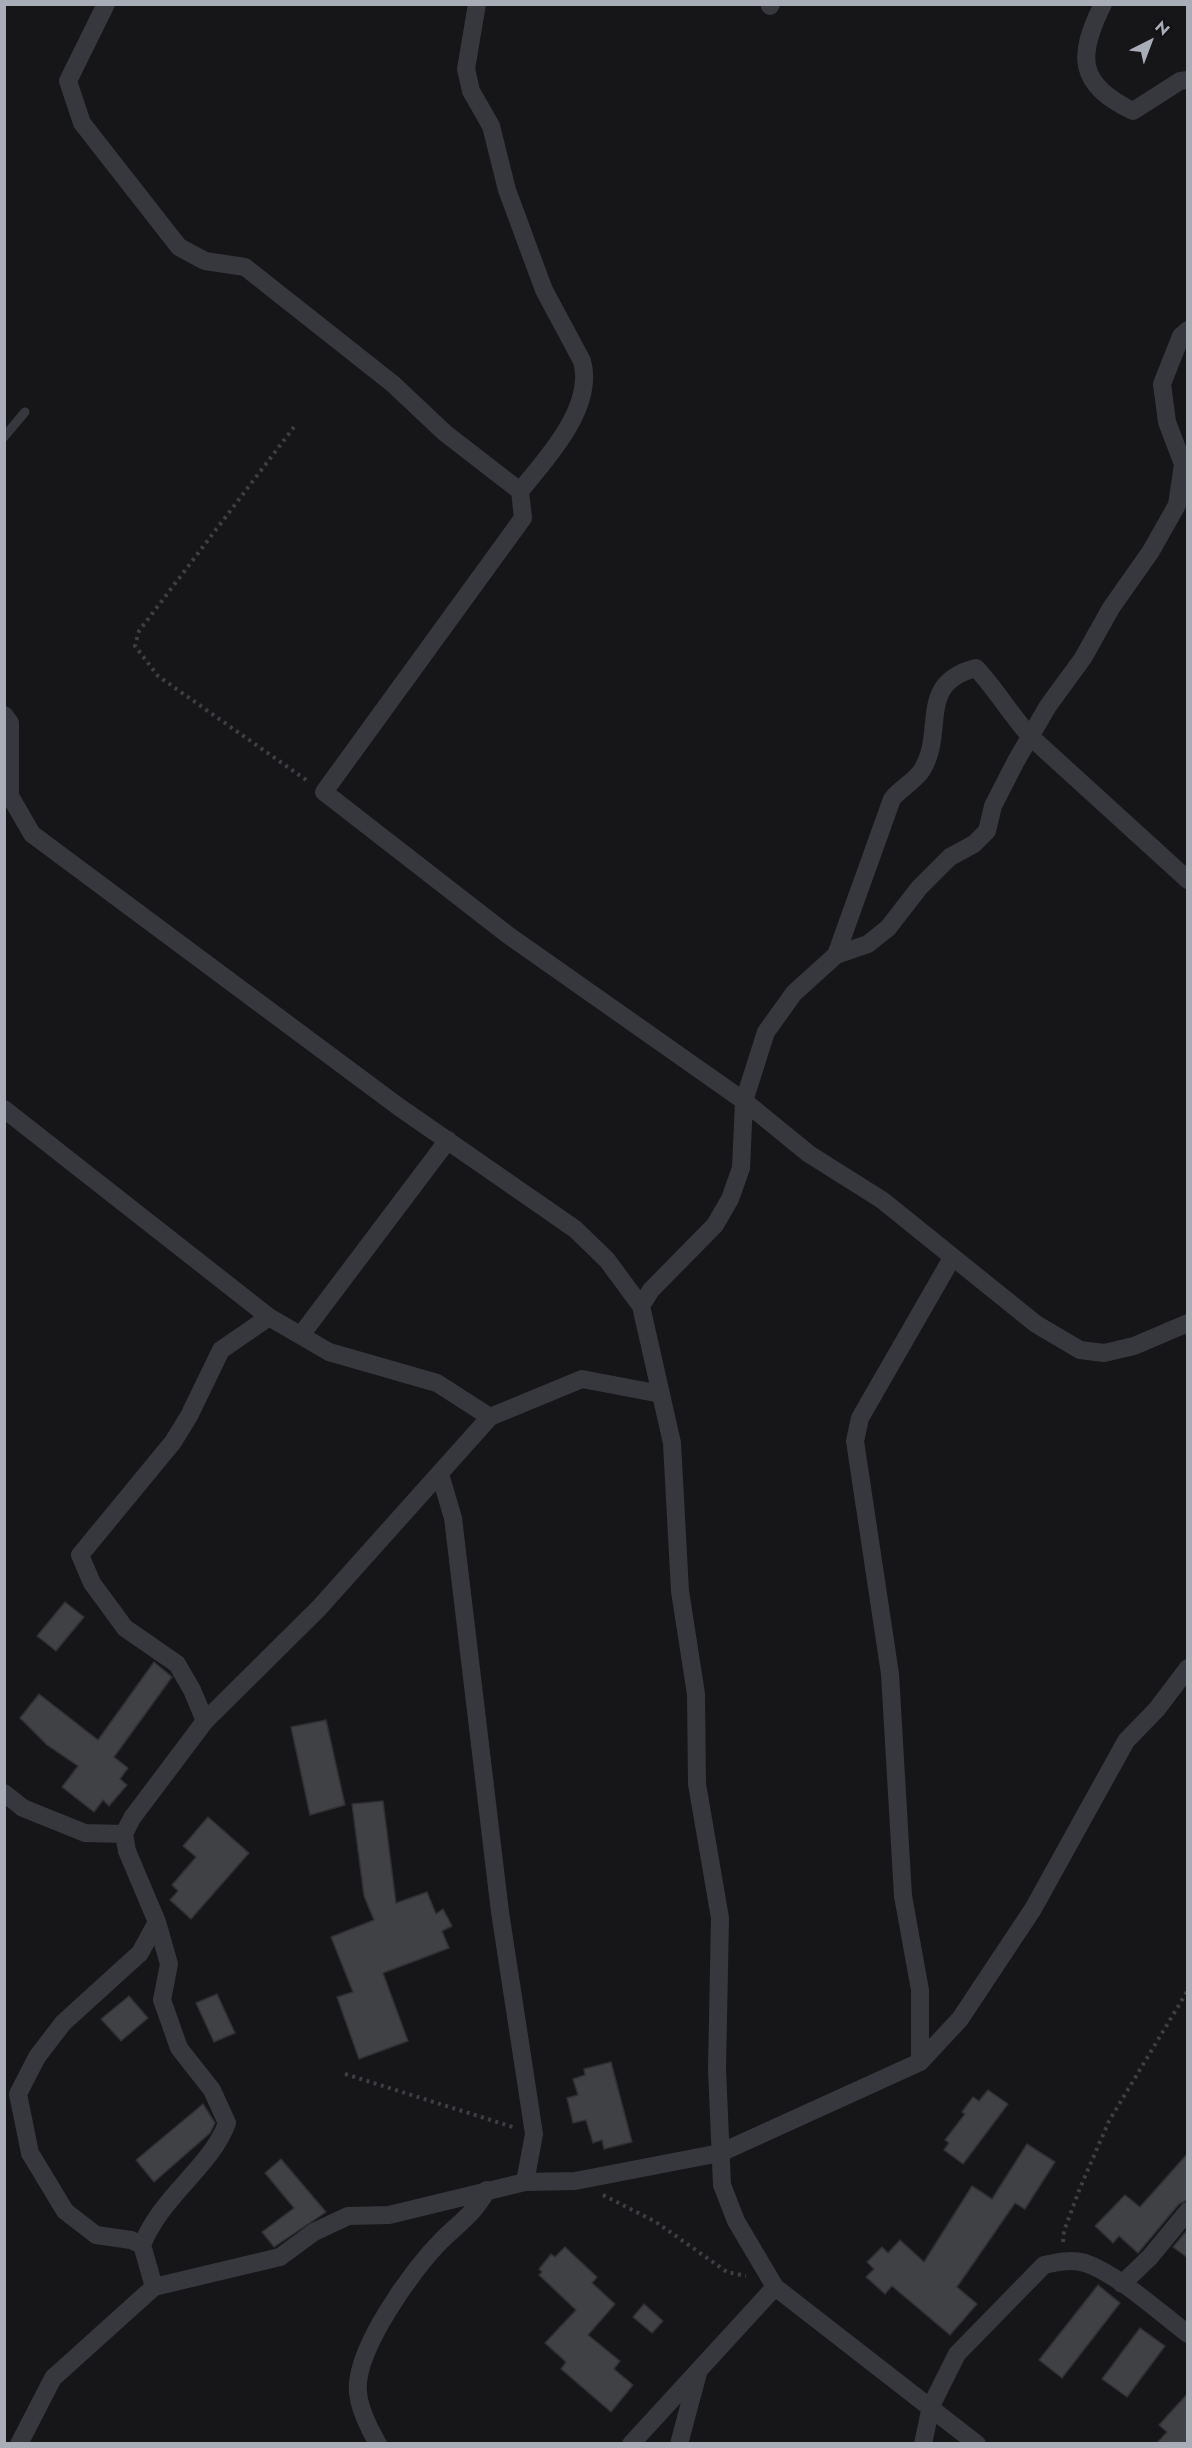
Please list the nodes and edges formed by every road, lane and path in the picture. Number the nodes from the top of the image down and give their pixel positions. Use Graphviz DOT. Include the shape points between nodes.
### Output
graph roads {
  1 [pos="106,4"];
  2 [pos="477,4"];
  3 [pos="1103,4"];
  4 [pos="1188,80"];
  5 [pos="1188,330"];
  6 [pos="25,412"];
  7 [pos="294,427"];
  8 [pos="4,436"];
  9 [pos="520,491"];
  10 [pos="4,715"];
  11 [pos="1032,738"];
  12 [pos="324,792"];
  13 [pos="1188,880"];
  14 [pos="836,956"];
  15 [pos="744,1101"];
  16 [pos="4,1109"];
  17 [pos="448,1140"];
  18 [pos="952,1258"];
  19 [pos="641,1306"];
  20 [pos="269,1317"];
  21 [pos="1188,1323"];
  22 [pos="301,1335"];
  23 [pos="661,1394"];
  24 [pos="489,1418"];
  25 [pos="440,1474"];
  26 [pos="1188,1668"];
  27 [pos="205,1721"];
  28 [pos="4,1792"];
  29 [pos="124,1834"];
  30 [pos="157,1922"];
  31 [pos="1188,1990"];
  32 [pos="920,2062"];
  33 [pos="345,2074"];
  34 [pos="534,2134"];
  35 [pos="720,2153"];
  36 [pos="575,2181"];
  37 [pos="525,2182"];
  38 [pos="487,2190"];
  39 [pos="1188,2211"];
  40 [pos="142,2245"];
  41 [pos="1063,2261"];
  42 [pos="771,2282"];
  43 [pos="1122,2284"];
  44 [pos="154,2287"];
  45 [pos="1188,2334"];
  46 [pos="699,2368"];
  47 [pos="931,2406"];
  48 [pos="19,2444"];
  49 [pos="378,2444"];
  50 [pos="631,2444"];
  51 [pos="679,2444"];
  52 [pos="923,2444"];
  53 [pos="977,2444"];
  1 -- 9 [label="street" via="68,81 82,123 179,247 205,261 245,267"];
  2 -- 9 [label="street" via="467,79 490,126 507,190 544,290 585,372 580,400 566,434"];
  3 -- 4 [label="street" via="1086,43 1088,76 1109,100 1133,111 1180,81"];
  5 -- 11 [label="street" via="1181,336 1162,384 1167,422 1183,464 1177,505 1083,658 1048,706"];
  6 -- 8 [label="lane"];
  7 -- 12 [label="path" via="139,631 135,646 158,676"];
  9 -- 12 [label="street" via="523,519"];
  10 -- 17 [label="street" via="10,723 10,796 32,834"];
  11 -- 13 [label="street"];
  11 -- 14 [label="street" via="993,806 987,831 974,844 950,857 911,897 888,928 868,944"];
  11 -- 14 [label="street" via="976,668 957,673 937,697 932,746 921,772 892,799"];
  12 -- 15 [label="street" via="508,935"];
  14 -- 15 [label="street" via="794,993 766,1032"];
  15 -- 18 [label="street" via="809,1154 882,1200"];
  15 -- 19 [label="street" via="741,1168 730,1198 715,1225 651,1290"];
  16 -- 20 [label="street"];
  17 -- 19 [label="street" via="575,1229 607,1260"];
  17 -- 22 [label="street"];
  18 -- 21 [label="street" via="1036,1324 1080,1350 1104,1353 1134,1346"];
  18 -- 32 [label="street" via="860,1418 855,1441 890,1674 903,1896 920,1990"];
  19 -- 23 [label="street"];
  20 -- 22 [label="street"];
  20 -- 27 [label="street" via="221,1350 173,1442 80,1555 92,1583 125,1628 177,1664"];
  22 -- 24 [label="street" via="329,1352 437,1383"];
  23 -- 24 [label="street" via="582,1379"];
  23 -- 35 [label="street" via="672,1443 680,1591 696,1694 697,1784 720,1918"];
  24 -- 25 [label="street"];
  25 -- 27 [label="street" via="319,1608"];
  25 -- 34 [label="street" via="453,1518 500,1912"];
  26 -- 32 [label="street" via="1126,1741 1033,1909 960,2019"];
  27 -- 29 [label="street"];
  28 -- 29 [label="street" via="23,1808 85,1833"];
  29 -- 30 [label="street" via="138,1880"];
  30 -- 40 [label="street" via="169,1964 162,2000 179,2048 212,2090 227,2123 221,2140 150,2224"];
  30 -- 40 [label="street" via="140,1953 63,2023 37,2057 18,2094 30,2153 66,2211 96,2235"];
  31 -- 41 [label="path" via="1109,2121 1064,2231"];
  32 -- 35 [label="street"];
  33 -- 34 [label="path"];
  34 -- 37 [label="street"];
  35 -- 36 [label="street"];
  35 -- 42 [label="street" via="725,2194"];
  36 -- 37 [label="street"];
  36 -- 42 [label="path" via="656,2222 727,2272"];
  37 -- 38 [label="street"];
  38 -- 44 [label="street" via="389,2214 348,2216 314,2232 280,2257"];
  38 -- 49 [label="street" via="475,2210 413,2272 366,2350 358,2392"];
  39 -- 43 [label="street"];
  40 -- 44 [label="street"];
  41 -- 43 [label="street" via="1085,2264"];
  41 -- 47 [label="street" via="1044,2265 957,2354"];
  42 -- 46 [label="street"];
  42 -- 47 [label="street"];
  43 -- 45 [label="street"];
  44 -- 48 [label="street" via="53,2378"];
  46 -- 50 [label="street"];
  46 -- 51 [label="street"];
  47 -- 52 [label="street"];
  47 -- 53 [label="street"];
}
